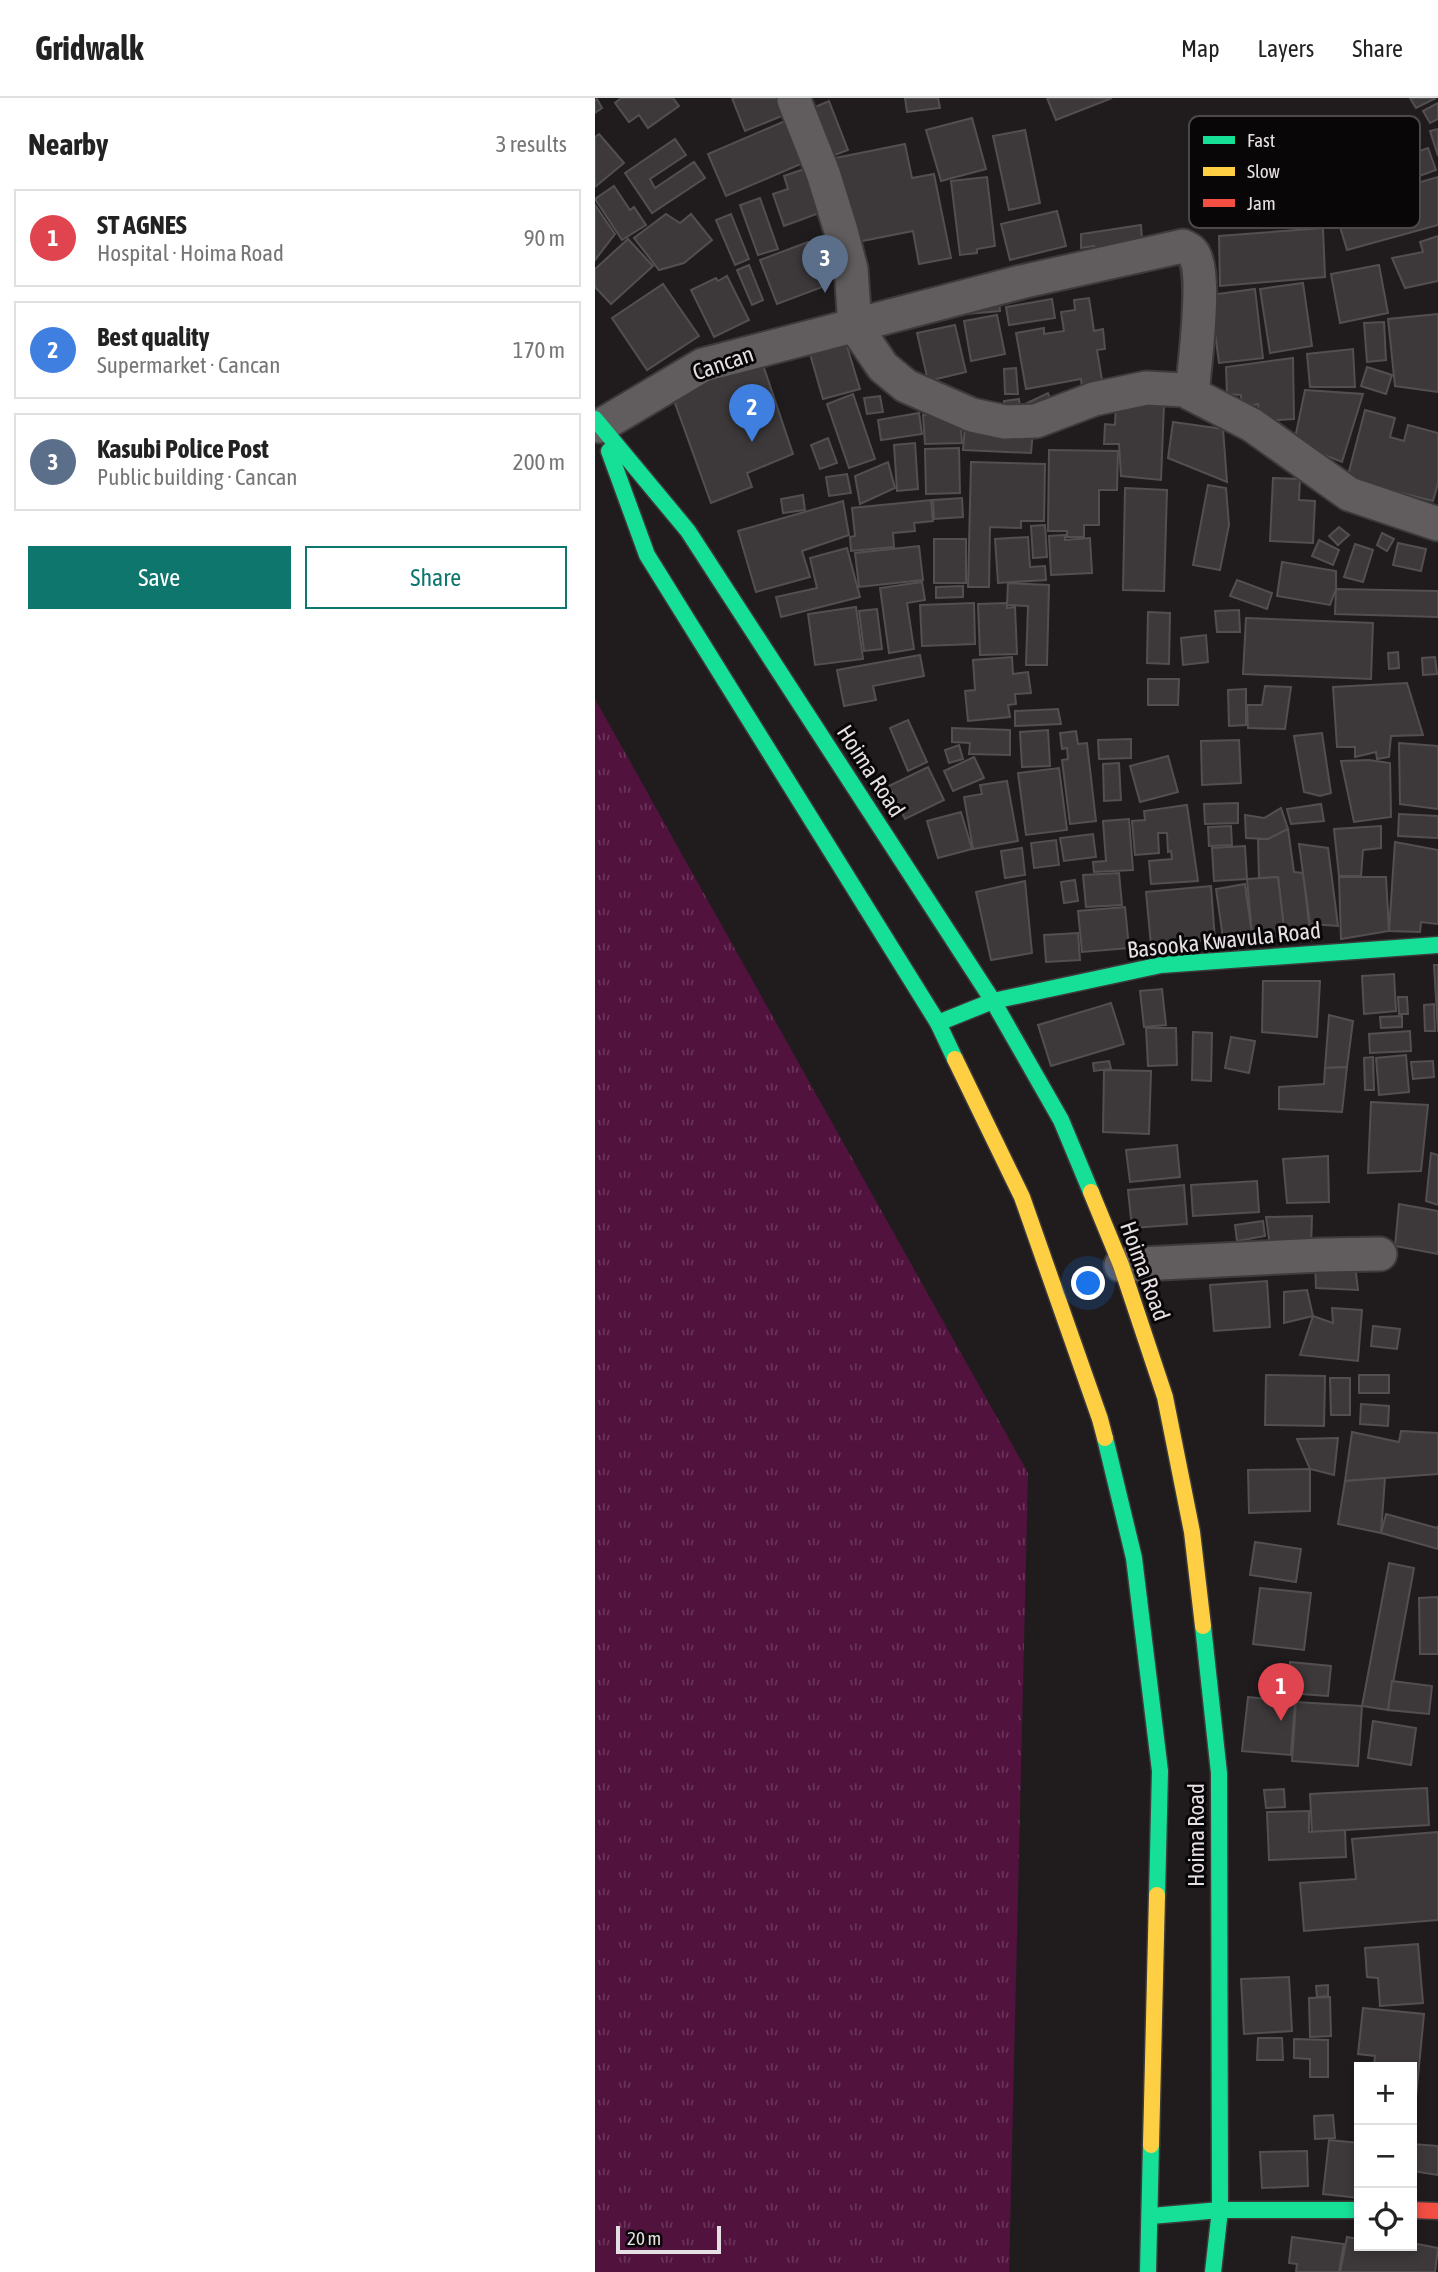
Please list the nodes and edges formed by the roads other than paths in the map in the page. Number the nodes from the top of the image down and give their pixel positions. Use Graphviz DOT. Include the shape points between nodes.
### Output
graph roads {
  1 [pos="794,100"];
  2 [pos="855,326"];
  3 [pos="1192,394"];
  4 [pos="598,422"];
  5 [pos="1438,524"];
  6 [pos="1438,945"];
  7 [pos="993,1000"];
  8 [pos="938,1023"];
  9 [pos="1380,1254"];
  10 [pos="1121,1265"];
  11 [pos="1220,2210"];
  12 [pos="1354,2210"];
  13 [pos="1417,2210"];
  14 [pos="1438,2211"];
  15 [pos="1151,2216"];
  16 [pos="1148,2272"];
  17 [pos="1213,2272"];
  1 -- 2 [label="street" via="823,173 851,268"];
  2 -- 3 [label="street" via="883,367 906,386 972,415 1005,422 1036,421 1094,399 1146,388"];
  2 -- 3 [label="street, Cancan" via="1183,246 1193,252 1201,293"];
  2 -- 4 [label="street, Cancan" via="703,365"];
  3 -- 5 [label="street" via="1252,425 1349,494"];
  4 -- 7 [label="main road, Hoima Road" via="688,530"];
  4 -- 8 [label="main road, Hoima Road" via="647,555"];
  6 -- 7 [label="main road, Basooka Kwavula Road" via="1161,964"];
  7 -- 8 [label="main road, Basooka Kwavula Road"];
  7 -- 10 [label="main road, Hoima Road" via="1061,1120"];
  8 -- 15 [label="main road, Hoima Road" via="1023,1197 1100,1419 1134,1558 1160,1771"];
  9 -- 10 [label="street"];
  10 -- 11 [label="main road, Hoima Road" via="1165,1397 1192,1532 1218,1759"];
  11 -- 12 [label="main road"];
  11 -- 15 [label="main road"];
  11 -- 17 [label="main road, Hoima Road"];
  13 -- 14 [label="main road"];
  15 -- 16 [label="main road, Hoima Road"];
}
